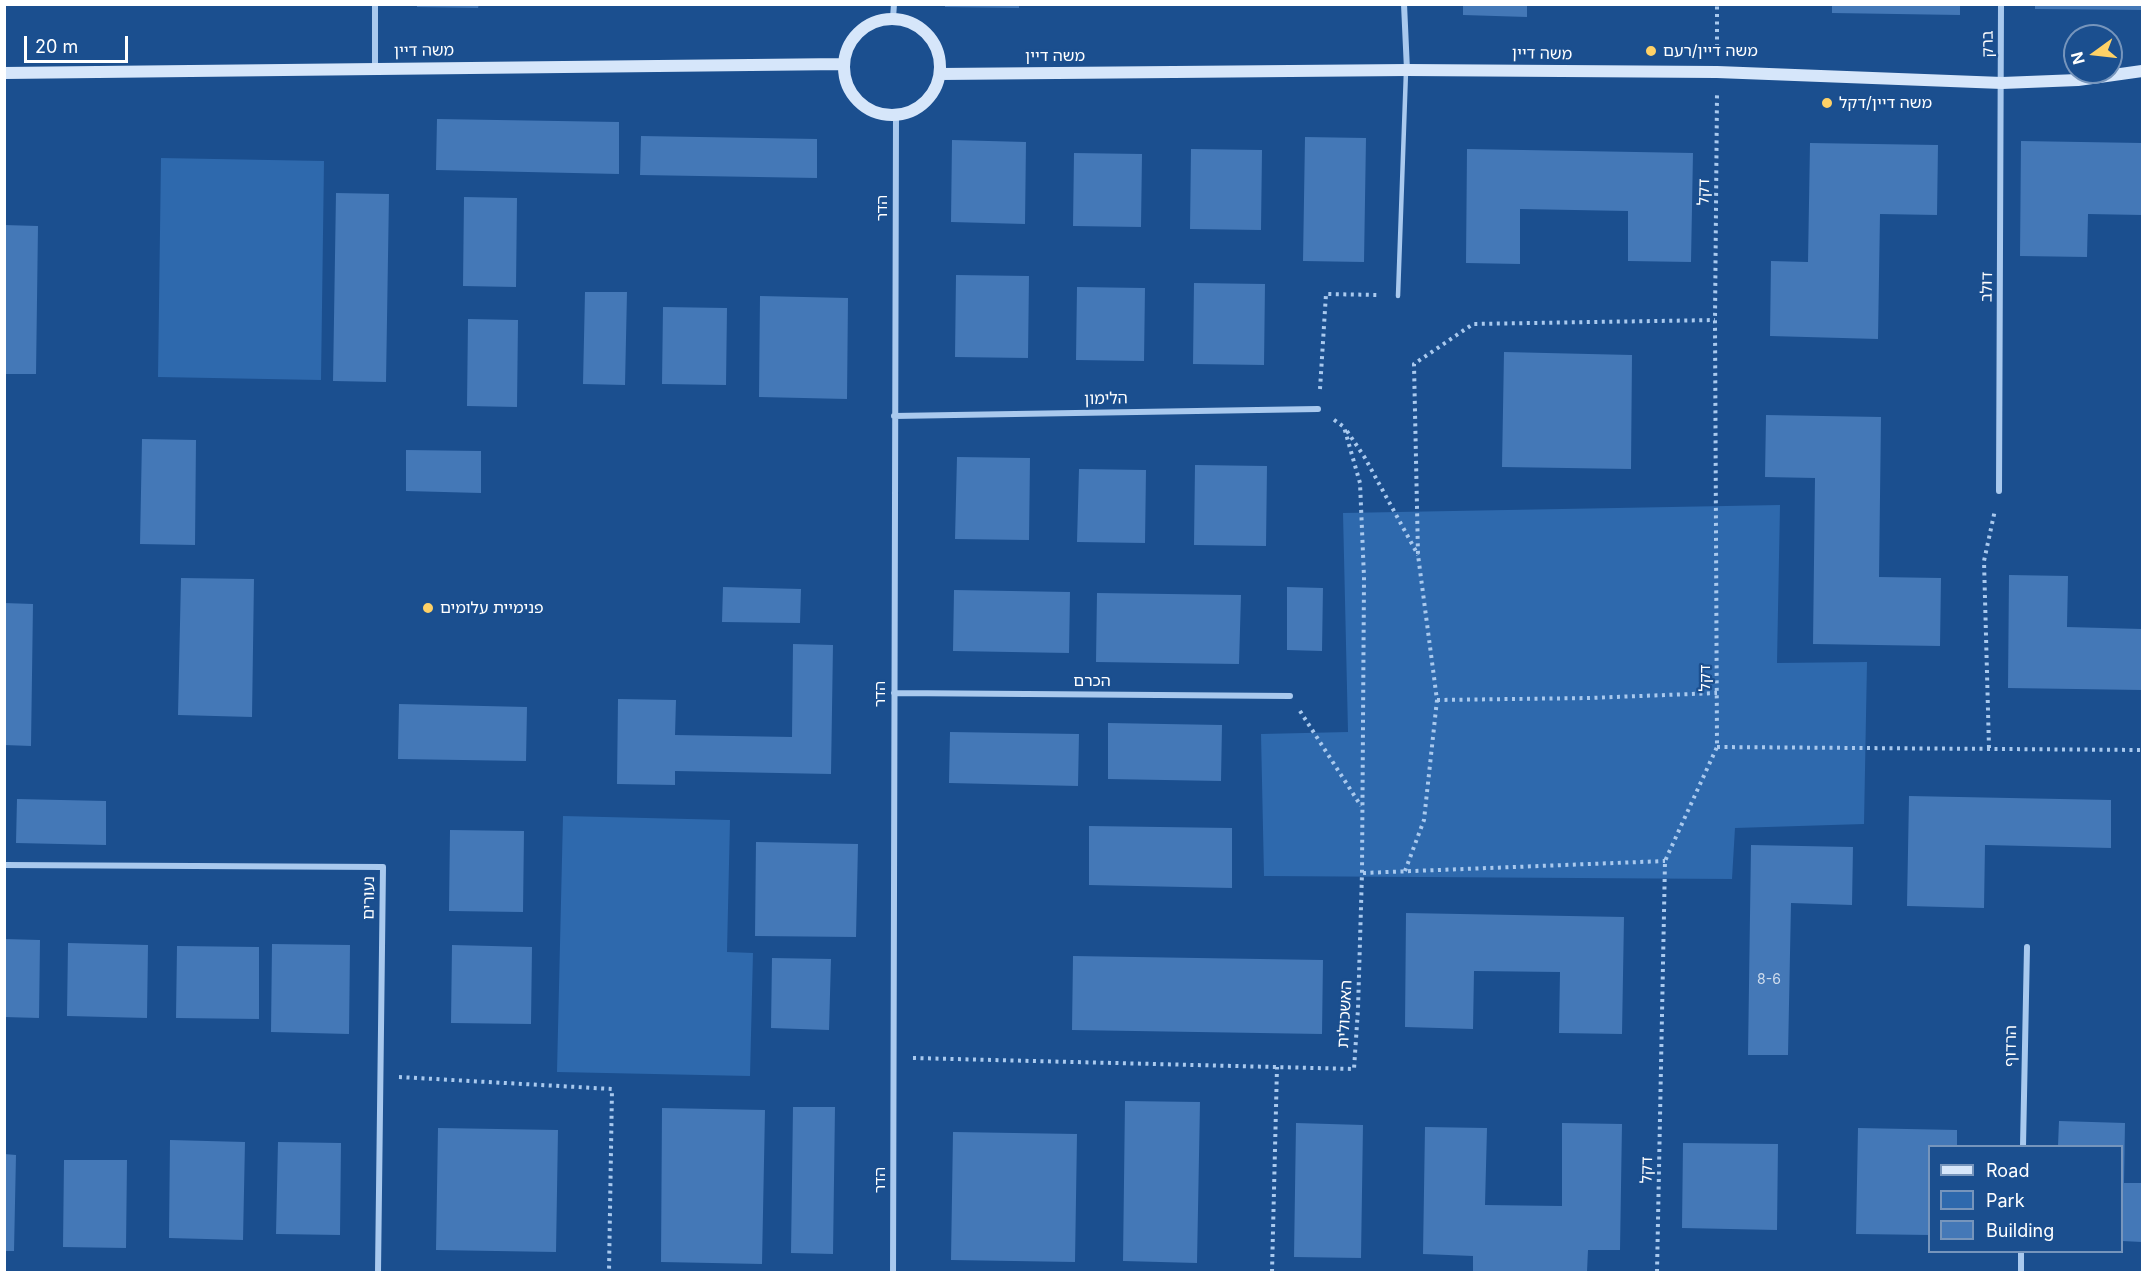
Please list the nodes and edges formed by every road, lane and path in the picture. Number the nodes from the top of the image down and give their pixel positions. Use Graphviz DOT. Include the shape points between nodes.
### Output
graph roads {
  1 [pos="375,4"];
  2 [pos="894,4"];
  3 [pos="1404,4"];
  4 [pos="1718,4"];
  5 [pos="2001,4"];
  6 [pos="893,18"];
  7 [pos="844,64"];
  8 [pos="375,68"];
  9 [pos="1407,70"];
  10 [pos="2142,70"];
  11 [pos="1717,72"];
  12 [pos="4,73"];
  13 [pos="940,74"];
  14 [pos="2002,83"];
  15 [pos="896,115"];
  16 [pos="1398,296"];
  17 [pos="1715,320"];
  18 [pos="1318,409"];
  19 [pos="894,416"];
  20 [pos="1344,427"];
  21 [pos="1999,492"];
  22 [pos="1418,555"];
  23 [pos="894,693"];
  24 [pos="1717,693"];
  25 [pos="1290,696"];
  26 [pos="1437,700"];
  27 [pos="1717,747"];
  28 [pos="1989,748"];
  29 [pos="2142,750"];
  30 [pos="1362,807"];
  31 [pos="1665,861"];
  32 [pos="4,865"];
  33 [pos="1405,872"];
  34 [pos="1362,873"];
  35 [pos="2027,947"];
  36 [pos="894,1057"];
  37 [pos="1277,1067"];
  38 [pos="381,1076"];
  39 [pos="2023,1145"];
  40 [pos="2021,1253"];
  41 [pos="378,1272"];
  42 [pos="609,1272"];
  43 [pos="893,1272"];
  44 [pos="1272,1272"];
  45 [pos="1657,1272"];
  46 [pos="2021,1272"];
  1 -- 8 [label="street"];
  2 -- 6 [label="street"];
  3 -- 9 [label="street"];
  4 -- 11 [label="path, דקל"];
  5 -- 14 [label="street, ברק"];
  6 -- 7 [label="street" via="875,22 860,32 849,46"];
  6 -- 13 [label="street" via="923,30 934,42 940,57"];
  7 -- 8 [label="street, משה דיין"];
  7 -- 15 [label="street" via="853,95 879,113"];
  8 -- 12 [label="street, משה דיין"];
  9 -- 11 [label="street, משה דיין"];
  9 -- 13 [label="street, משה דיין"];
  9 -- 16 [label="lane"];
  10 -- 14 [label="street, משה דיין" via="2078,80"];
  11 -- 14 [label="street, משה דיין"];
  11 -- 17 [label="path, דקל"];
  13 -- 15 [label="street" via="925,102"];
  14 -- 21 [label="street, דולב"];
  15 -- 19 [label="street, הדר"];
  16 -- 18 [label="path" via="1326,294"];
  17 -- 22 [label="path" via="1473,324 1414,364"];
  17 -- 24 [label="path, דקל"];
  18 -- 19 [label="street, הלימון"];
  18 -- 20 [label="path"];
  19 -- 23 [label="street, הדר"];
  20 -- 22 [label="path"];
  20 -- 30 [label="path" via="1360,483 1364,577"];
  21 -- 28 [label="path" via="1984,561"];
  22 -- 26 [label="path"];
  23 -- 25 [label="street, הכרם"];
  23 -- 36 [label="street, הדר"];
  24 -- 26 [label="path"];
  24 -- 27 [label="path, דקל"];
  25 -- 30 [label="path"];
  26 -- 33 [label="path" via="1424,820"];
  27 -- 28 [label="path"];
  27 -- 31 [label="path, דקל"];
  28 -- 29 [label="path"];
  30 -- 34 [label="path"];
  31 -- 33 [label="path"];
  31 -- 45 [label="path, דקל"];
  32 -- 38 [label="street, נעורים" via="383,867"];
  33 -- 34 [label="path"];
  34 -- 37 [label="path, האשכולית" via="1354,1069"];
  35 -- 39 [label="street, הרדוף"];
  36 -- 37 [label="path, האשכולית"];
  36 -- 43 [label="street, הדר"];
  37 -- 44 [label="path"];
  38 -- 41 [label="street, נעורים"];
  38 -- 42 [label="path" via="612,1089"];
  40 -- 46 [label="street"];
}
